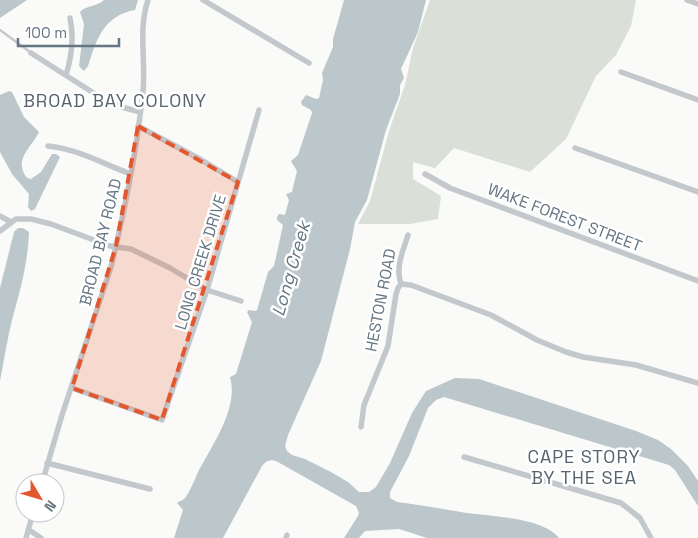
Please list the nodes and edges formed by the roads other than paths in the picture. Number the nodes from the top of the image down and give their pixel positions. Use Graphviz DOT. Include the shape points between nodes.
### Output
graph roads {
  1 [pos="148,0"];
  2 [pos="203,0"];
  3 [pos="688,0"];
  4 [pos="698,4"];
  5 [pos="70,18"];
  6 [pos="0,30"];
  7 [pos="31,53"];
  8 [pos="310,63"];
  9 [pos="621,72"];
  10 [pos="66,75"];
  11 [pos="698,100"];
  12 [pos="259,110"];
  13 [pos="140,112"];
  14 [pos="138,126"];
  15 [pos="48,146"];
  16 [pos="575,148"];
  17 [pos="131,174"];
  18 [pos="425,174"];
  19 [pos="238,182"];
  20 [pos="698,192"];
  21 [pos="0,216"];
  22 [pos="11,222"];
  23 [pos="0,231"];
  24 [pos="408,235"];
  25 [pos="116,246"];
  26 [pos="698,281"];
  27 [pos="401,284"];
  28 [pos="207,290"];
  29 [pos="242,300"];
  30 [pos="698,383"];
  31 [pos="72,388"];
  32 [pos="361,427"];
  33 [pos="464,457"];
  34 [pos="47,463"];
  35 [pos="44,473"];
  36 [pos="150,489"];
  37 [pos="30,523"];
  38 [pos="28,530"];
  39 [pos="26,538"];
  40 [pos="41,538"];
  41 [pos="651,538"];
  1 -- 13 [label="street, BROAD BAY ROAD" via="142,29 144,68"];
  2 -- 8 [label="street"];
  3 -- 4 [label="street"];
  5 -- 10 [label="street" via="71,53"];
  6 -- 7 [label="lane"];
  7 -- 10 [label="street"];
  9 -- 11 [label="street"];
  10 -- 13 [label="street" via="106,101"];
  12 -- 19 [label="street, LONG CREEK DRIVE"];
  13 -- 14 [label="street, BROAD BAY ROAD"];
  14 -- 17 [label="street, BROAD BAY ROAD"];
  14 -- 19 [label="street"];
  15 -- 17 [label="street" via="69,149"];
  16 -- 20 [label="street"];
  17 -- 25 [label="street, BROAD BAY ROAD"];
  18 -- 26 [label="street, WAKE FOREST STREET" via="450,188"];
  19 -- 28 [label="street, LONG CREEK DRIVE"];
  21 -- 22 [label="street"];
  22 -- 23 [label="street"];
  22 -- 25 [label="street" via="31,219"];
  24 -- 27 [label="street, HESTON ROAD" via="398,272"];
  25 -- 28 [label="street" via="131,249"];
  25 -- 31 [label="street, BROAD BAY ROAD"];
  27 -- 30 [label="street" via="491,315 536,340 566,352 636,365"];
  27 -- 32 [label="street, HESTON ROAD" via="396,294 388,346 364,405"];
  28 -- 29 [label="street"];
  28 -- 31 [label="street, LONG CREEK DRIVE" via="162,420"];
  31 -- 34 [label="street, BROAD BAY ROAD"];
  33 -- 41 [label="street" via="621,503 640,518"];
  34 -- 35 [label="street, BROAD BAY ROAD"];
  34 -- 36 [label="street"];
  37 -- 38 [label="street"];
  38 -- 39 [label="street"];
  38 -- 40 [label="street"];
}
